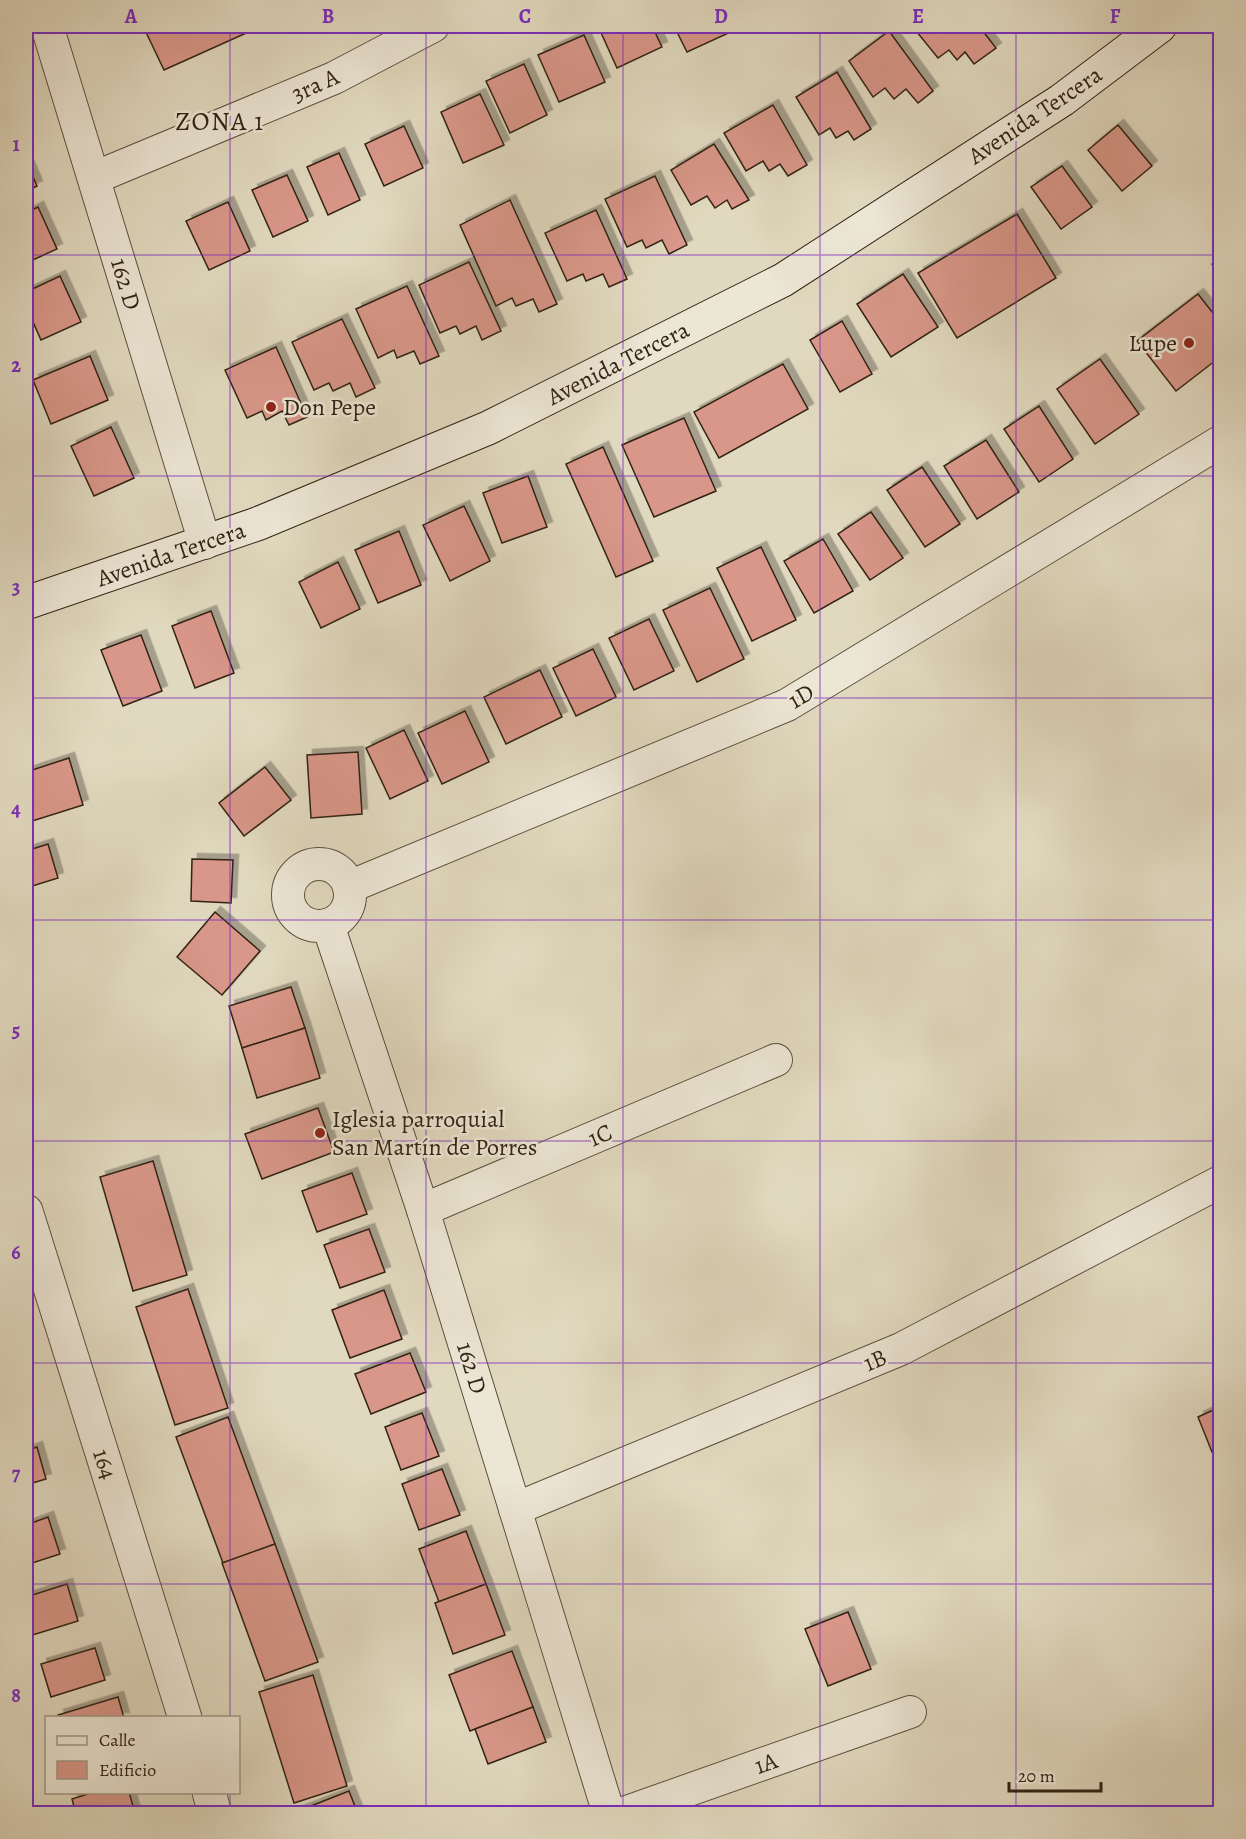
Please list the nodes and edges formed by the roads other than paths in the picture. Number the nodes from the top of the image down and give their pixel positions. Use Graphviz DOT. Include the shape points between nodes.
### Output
graph roads {
  1 [pos="47,26"];
  2 [pos="433,26"];
  3 [pos="1160,26"];
  4 [pos="94,178"];
  5 [pos="1220,445"];
  6 [pos="205,543"];
  7 [pos="26,603"];
  8 [pos="349,887"];
  9 [pos="328,925"];
  10 [pos="776,1060"];
  11 [pos="1221,1182"];
  12 [pos="423,1210"];
  13 [pos="26,1211"];
  14 [pos="515,1509"];
  15 [pos="910,1712"];
  16 [pos="184,1716"];
  17 [pos="210,1794"];
  18 [pos="215,1814"];
  19 [pos="609,1814"];
  20 [pos="621,1814"];
  1 -- 4 [label="street, 162 D"];
  2 -- 4 [label="street, 3ra A" via="334,78"];
  3 -- 6 [label="main road, Avenida Tercera" via="1062,100 783,280 488,428"];
  4 -- 6 [label="street, 162 D"];
  5 -- 8 [label="street, 1D" via="787,705"];
  6 -- 7 [label="main road, Avenida Tercera"];
  8 -- 9 [label="street" via="346,910 339,920"];
  8 -- 9 [label="street" via="334,868 322,864 299,871 291,881 287,893 295,916 316,927"];
  9 -- 12 [label="street, 162 D"];
  10 -- 12 [label="street, 1C"];
  11 -- 14 [label="street, 1B" via="901,1349"];
  12 -- 14 [label="street, 162 D"];
  13 -- 16 [label="main road, 164"];
  14 -- 19 [label="street, 162 D"];
  15 -- 20 [label="street, 1A"];
  17 -- 18 [label="main road"];
}
